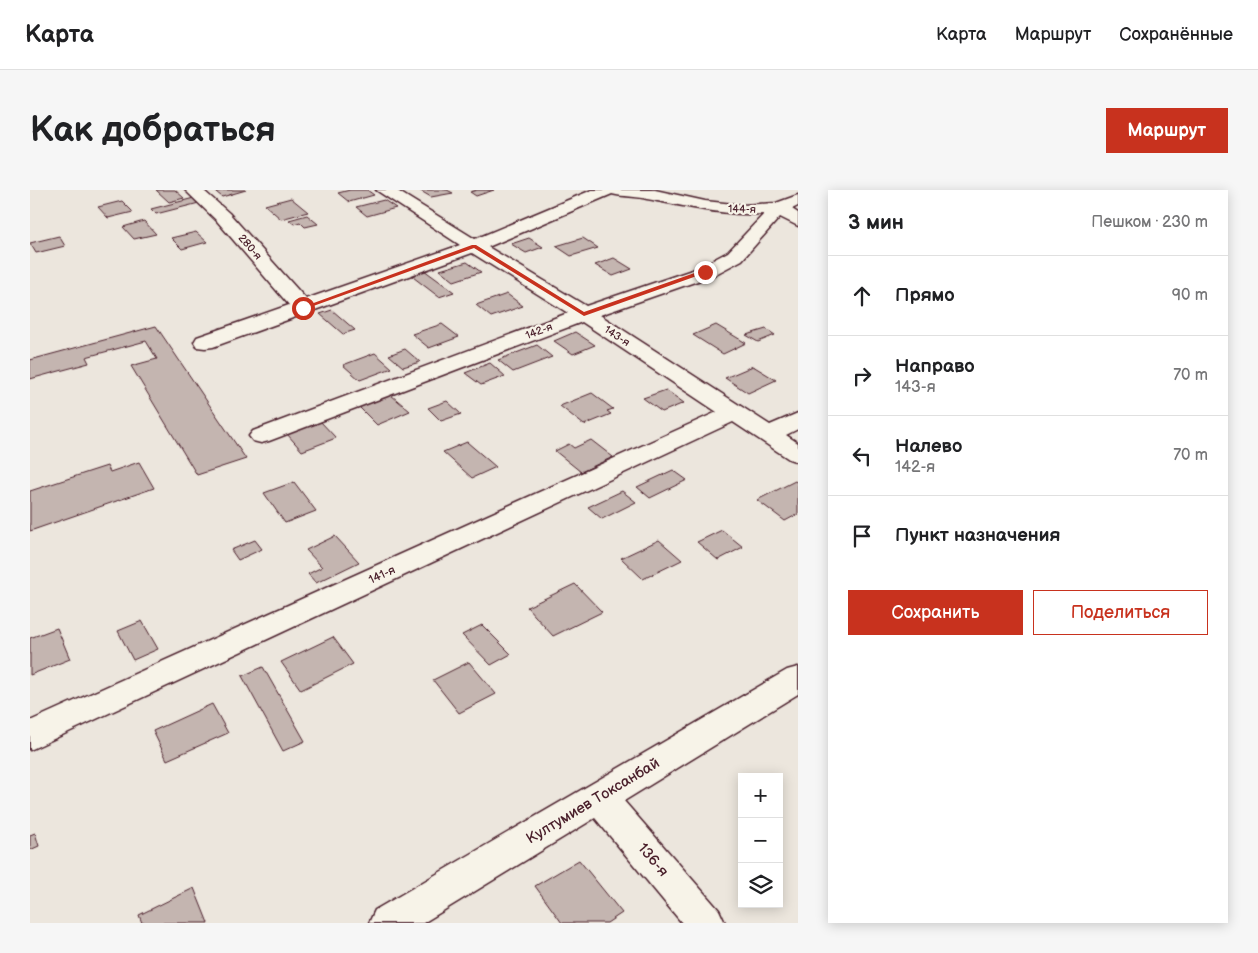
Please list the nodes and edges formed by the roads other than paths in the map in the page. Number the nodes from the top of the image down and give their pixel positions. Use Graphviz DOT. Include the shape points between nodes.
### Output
graph roads {
  1 [pos="193,190"];
  2 [pos="384,190"];
  3 [pos="607,190"];
  4 [pos="617,190"];
  5 [pos="798,200"];
  6 [pos="779,208"];
  7 [pos="798,221"];
  8 [pos="474,246"];
  9 [pos="303,308"];
  10 [pos="584,314"];
  11 [pos="205,342"];
  12 [pos="734,413"];
  13 [pos="798,420"];
  14 [pos="768,435"];
  15 [pos="261,436"];
  16 [pos="798,454"];
  17 [pos="798,679"];
  18 [pos="30,736"];
  19 [pos="600,798"];
  20 [pos="388,923"];
  21 [pos="706,923"];
  1 -- 9 [label="street, 280-я" via="223,217"];
  2 -- 8 [label="street, 143-я"];
  3 -- 8 [label="street"];
  4 -- 6 [label="street, 144-я" via="705,206 743,210"];
  5 -- 6 [label="street, 142-я"];
  6 -- 7 [label="street"];
  6 -- 10 [label="street, 142-я" via="735,256 705,272"];
  8 -- 9 [label="street"];
  8 -- 10 [label="street, 143-я"];
  9 -- 11 [label="street"];
  10 -- 12 [label="street, 143-я"];
  10 -- 15 [label="street, 142-я"];
  12 -- 14 [label="street, 143-я"];
  12 -- 18 [label="street, 141-я"];
  13 -- 14 [label="street"];
  14 -- 16 [label="street, 143-я"];
  17 -- 19 [label="street, Култумиев Токсанбай"];
  19 -- 20 [label="street, Култумиев Токсанбай"];
  19 -- 21 [label="street, 136-я"];
}
